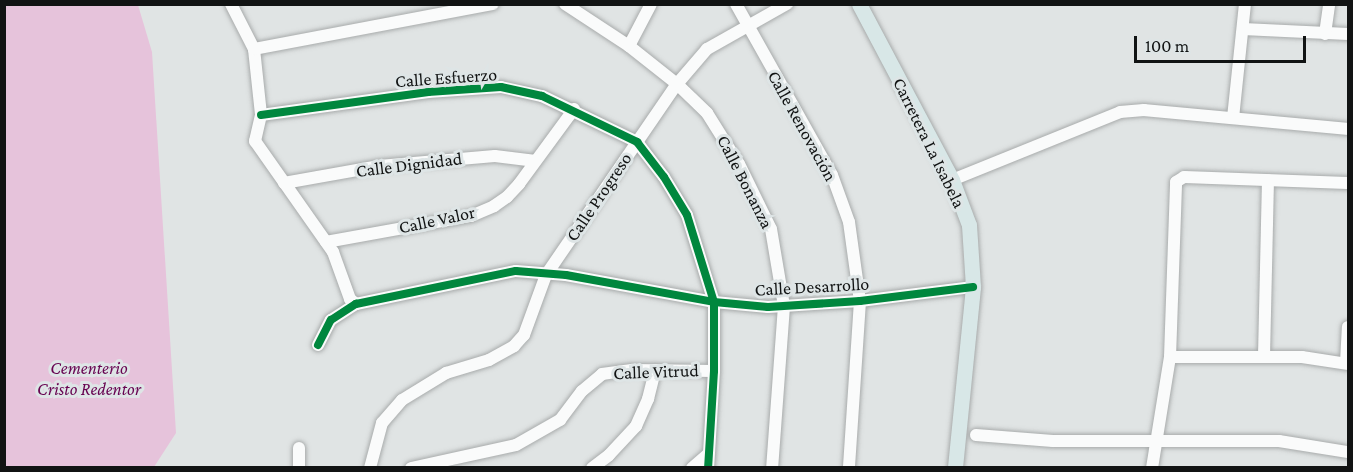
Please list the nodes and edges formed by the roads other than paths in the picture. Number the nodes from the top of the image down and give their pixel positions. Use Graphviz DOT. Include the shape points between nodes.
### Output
graph roads {
  1 [pos="231,4"];
  2 [pos="493,4"];
  3 [pos="566,4"];
  4 [pos="651,4"];
  5 [pos="736,4"];
  6 [pos="788,4"];
  7 [pos="859,4"];
  8 [pos="1245,4"];
  9 [pos="1329,4"];
  10 [pos="746,26"];
  11 [pos="1243,29"];
  12 [pos="1325,34"];
  13 [pos="1348,34"];
  14 [pos="629,46"];
  15 [pos="254,49"];
  16 [pos="677,84"];
  17 [pos="574,109"];
  18 [pos="261,115"];
  19 [pos="1233,118"];
  20 [pos="1348,129"];
  21 [pos="637,142"];
  22 [pos="534,161"];
  23 [pos="951,180"];
  24 [pos="1268,180"];
  25 [pos="284,183"];
  26 [pos="1348,183"];
  27 [pos="327,242"];
  28 [pos="546,275"];
  29 [pos="974,287"];
  30 [pos="860,301"];
  31 [pos="714,302"];
  32 [pos="356,304"];
  33 [pos="784,306"];
  34 [pos="1348,327"];
  35 [pos="318,345"];
  36 [pos="1264,356"];
  37 [pos="1170,357"];
  38 [pos="1347,364"];
  39 [pos="654,370"];
  40 [pos="714,371"];
  41 [pos="976,435"];
  42 [pos="1158,439"];
  43 [pos="299,448"];
  44 [pos="1348,452"];
  45 [pos="708,454"];
  46 [pos="299,468"];
  47 [pos="370,468"];
  48 [pos="411,468"];
  49 [pos="592,468"];
  50 [pos="692,468"];
  51 [pos="708,468"];
  52 [pos="772,468"];
  53 [pos="849,468"];
  54 [pos="955,468"];
  55 [pos="1152,468"];
  1 -- 15 [label="street"];
  2 -- 15 [label="street"];
  3 -- 14 [label="street, Calle Bonanza"];
  4 -- 14 [label="street"];
  5 -- 10 [label="street, Calle Renovación"];
  6 -- 10 [label="street, Calle Progreso"];
  7 -- 23 [label="main road, Carretera La Isabela"];
  8 -- 11 [label="street"];
  9 -- 12 [label="street"];
  10 -- 16 [label="street, Calle Progreso" via="707,49"];
  10 -- 30 [label="street, Calle Renovación" via="832,175 849,222"];
  11 -- 12 [label="street"];
  11 -- 19 [label="street"];
  12 -- 13 [label="street"];
  14 -- 16 [label="street, Calle Bonanza"];
  15 -- 18 [label="street"];
  16 -- 21 [label="street, Calle Progreso"];
  16 -- 33 [label="street, Calle Bonanza" via="707,113 739,164 771,229"];
  17 -- 18 [label="street, Calle Esfuerzo" via="542,96 501,87 470,87"];
  17 -- 21 [label="street, Calle Esfuerzo"];
  17 -- 22 [label="street, Calle Valor"];
  18 -- 25 [label="street" via="255,141"];
  19 -- 20 [label="street"];
  19 -- 23 [label="street" via="1144,110 1120,112"];
  21 -- 28 [label="street, Calle Progreso"];
  21 -- 31 [label="street, Calle Esfuerzo" via="687,215"];
  22 -- 25 [label="street, Calle Dignidad" via="495,156 379,166"];
  22 -- 27 [label="street, Calle Valor" via="507,197 471,216"];
  23 -- 29 [label="main road, Carretera La Isabela" via="969,225"];
  24 -- 26 [label="street"];
  24 -- 36 [label="street"];
  24 -- 37 [label="street" via="1184,177 1176,182"];
  25 -- 27 [label="street"];
  27 -- 32 [label="street" via="350,300"];
  28 -- 31 [label="street, Calle Desarrollo" via="566,275"];
  28 -- 32 [label="street, Calle Desarrollo" via="516,271"];
  28 -- 47 [label="street, Calle Progreso" via="524,335 514,346 489,360 446,373 402,400 381,423"];
  29 -- 30 [label="street, Calle Desarrollo"];
  29 -- 54 [label="main road, Carretera La Isabela"];
  30 -- 33 [label="street, Calle Desarrollo"];
  30 -- 53 [label="street, Calle Renovación"];
  31 -- 33 [label="street, Calle Desarrollo"];
  31 -- 40 [label="street, Calle Esfuerzo"];
  32 -- 35 [label="street" via="331,320"];
  33 -- 52 [label="street, Calle Bonanza"];
  34 -- 38 [label="street"];
  36 -- 37 [label="street"];
  36 -- 38 [label="street"];
  37 -- 42 [label="street"];
  39 -- 40 [label="street, Calle Vitrud"];
  39 -- 48 [label="street, Calle Vitrud" via="602,374 582,391 560,420 516,445"];
  39 -- 49 [label="street" via="648,399 636,426"];
  40 -- 45 [label="street, Calle Esfuerzo"];
  41 -- 42 [label="street" via="1053,441"];
  42 -- 44 [label="street" via="1279,441"];
  42 -- 55 [label="street"];
  43 -- 46 [label="street"];
  45 -- 50 [label="street"];
  45 -- 51 [label="street, Calle Esfuerzo"];
}
